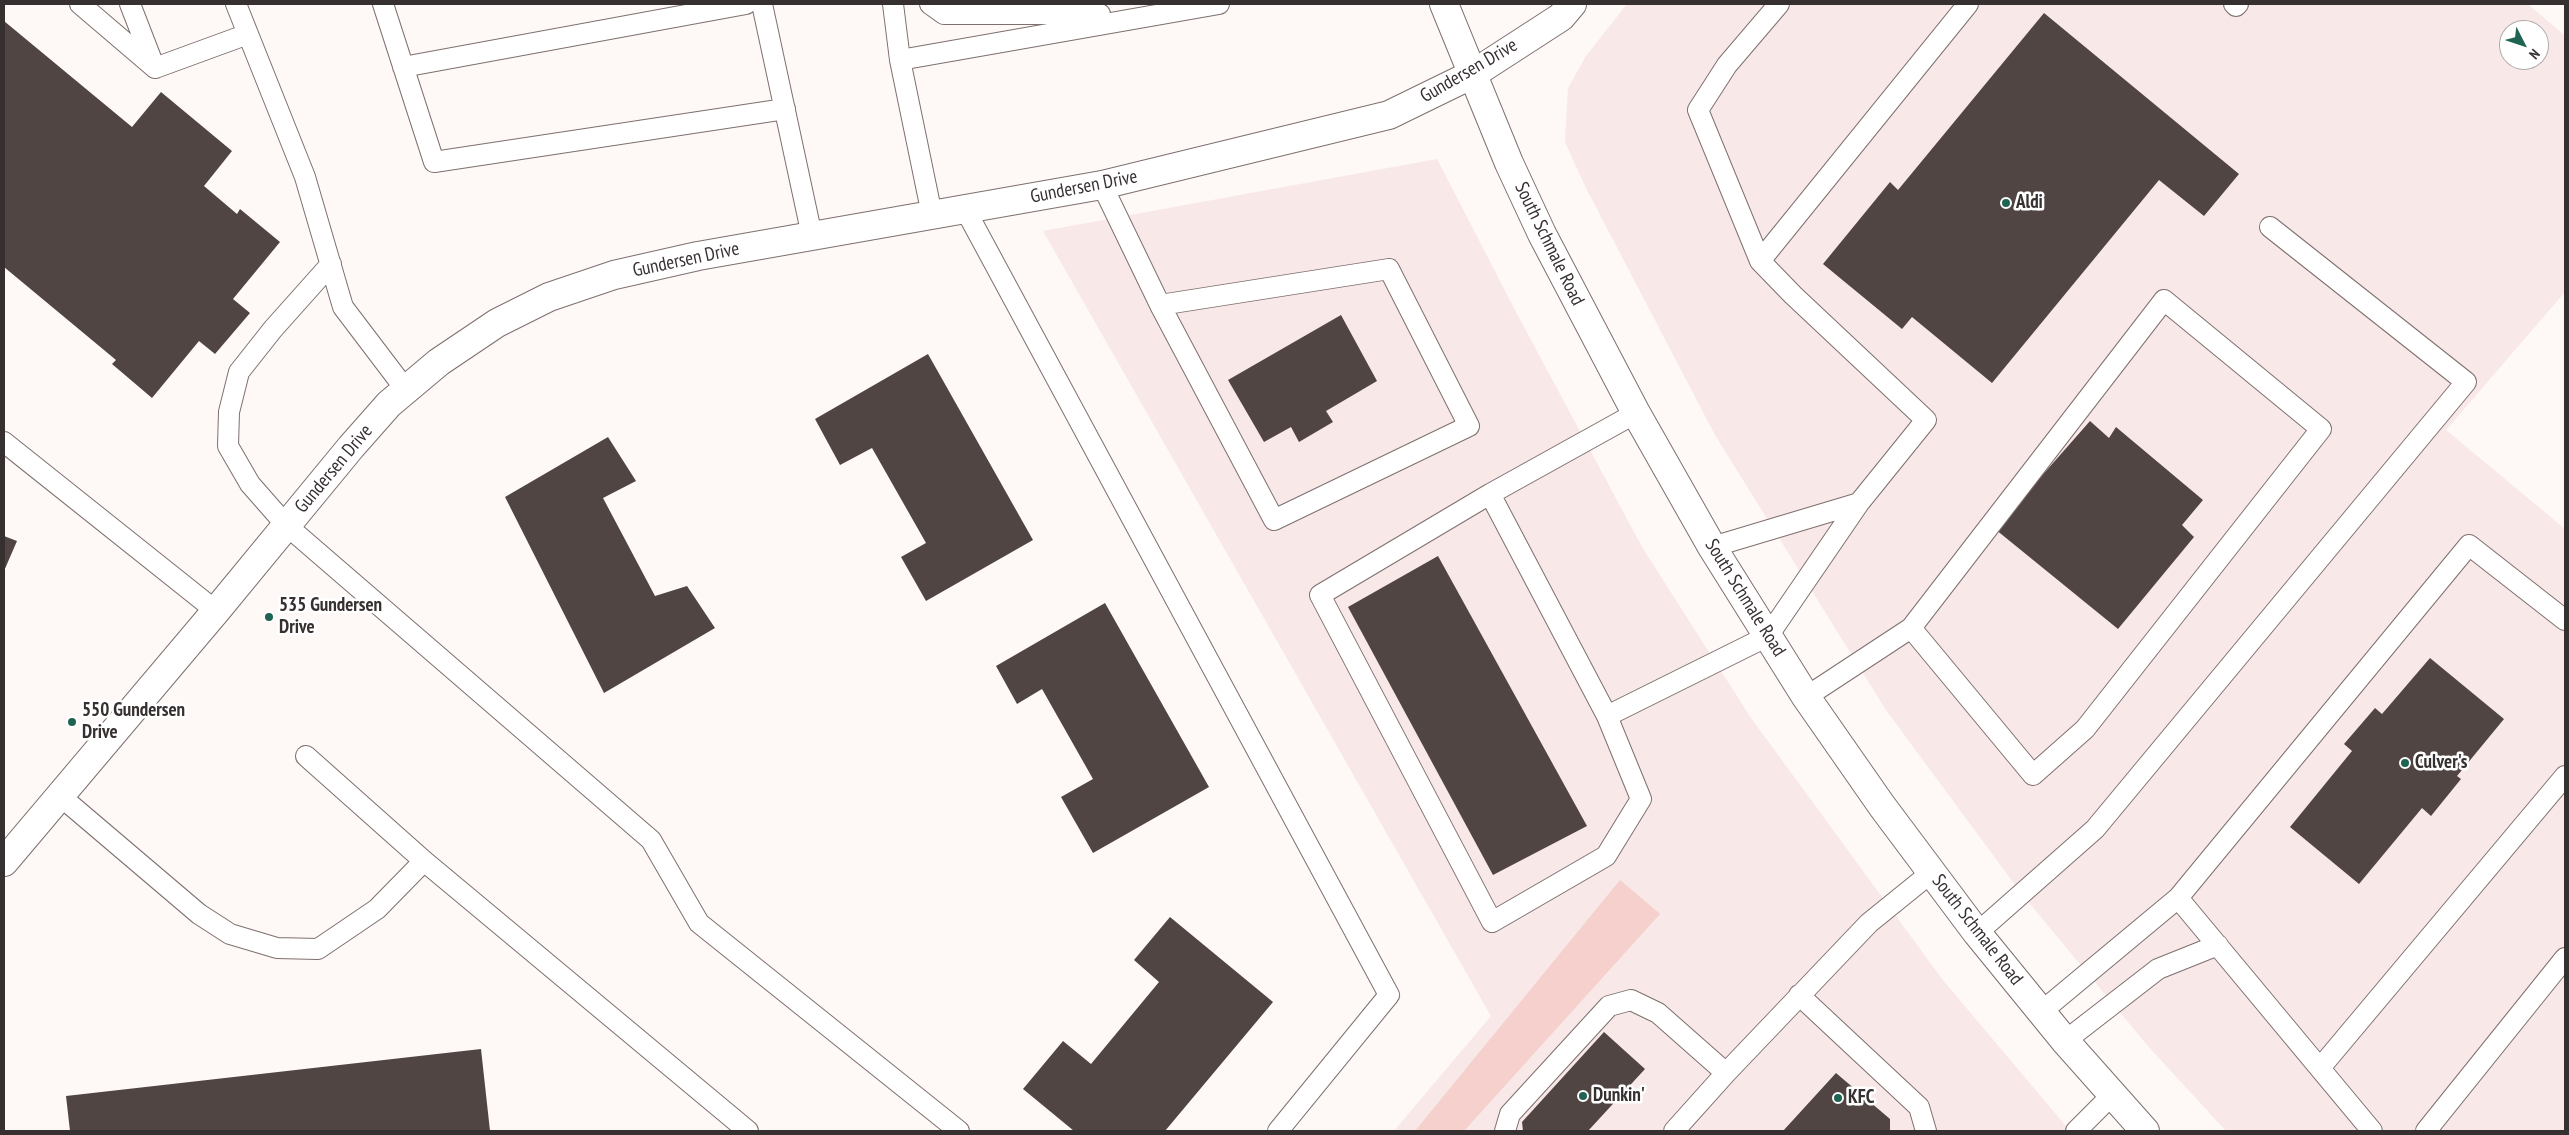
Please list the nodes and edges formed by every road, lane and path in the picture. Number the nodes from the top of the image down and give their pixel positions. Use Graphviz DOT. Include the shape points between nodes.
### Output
graph roads {
  1 [pos="80,4"];
  2 [pos="130,4"];
  3 [pos="236,4"];
  4 [pos="383,4"];
  5 [pos="746,4"];
  6 [pos="762,4"];
  7 [pos="893,4"];
  8 [pos="930,4"];
  9 [pos="1219,4"];
  10 [pos="1444,4"];
  11 [pos="1572,4"];
  12 [pos="1779,4"];
  13 [pos="1968,4"];
  14 [pos="2234,4"];
  15 [pos="2238,4"];
  16 [pos="1153,14"];
  17 [pos="248,34"];
  18 [pos="900,60"];
  19 [pos="155,68"];
  20 [pos="403,68"];
  21 [pos="1473,74"];
  22 [pos="785,109"];
  23 [pos="1102,185"];
  24 [pos="965,209"];
  25 [pos="932,215"];
  26 [pos="2270,228"];
  27 [pos="812,236"];
  28 [pos="1760,261"];
  29 [pos="331,264"];
  30 [pos="1160,305"];
  31 [pos="406,390"];
  32 [pos="1636,413"];
  33 [pos="4,442"];
  34 [pos="1490,494"];
  35 [pos="1859,503"];
  36 [pos="286,525"];
  37 [pos="1712,547"];
  38 [pos="216,611"];
  39 [pos="2565,620"];
  40 [pos="1911,628"];
  41 [pos="1768,636"];
  42 [pos="1806,697"];
  43 [pos="1607,716"];
  44 [pos="306,756"];
  45 [pos="2565,776"];
  46 [pos="59,795"];
  47 [pos="424,861"];
  48 [pos="4,862"];
  49 [pos="1932,872"];
  50 [pos="2178,898"];
  51 [pos="1977,933"];
  52 [pos="2218,945"];
  53 [pos="2565,958"];
  54 [pos="1800,995"];
  55 [pos="2041,1012"];
  56 [pos="2065,1040"];
  57 [pos="2320,1068"];
  58 [pos="1726,1073"];
  59 [pos="2112,1095"];
  60 [pos="748,1131"];
  61 [pos="959,1131"];
  62 [pos="1278,1131"];
  63 [pos="1504,1131"];
  64 [pos="1674,1131"];
  65 [pos="1926,1131"];
  66 [pos="2076,1131"];
  67 [pos="2145,1131"];
  68 [pos="2372,1131"];
  69 [pos="2426,1131"];
  1 -- 19 [label="lane"];
  2 -- 19 [label="lane"];
  3 -- 17 [label="lane"];
  4 -- 20 [label="lane"];
  5 -- 20 [label="lane"];
  6 -- 22 [label="lane"];
  7 -- 18 [label="lane"];
  8 -- 16 [label="lane" via="944,14"];
  9 -- 16 [label="lane"];
  10 -- 21 [label="street, South Schmale Road"];
  11 -- 21 [label="street, Gundersen Drive" via="1561,16"];
  12 -- 28 [label="lane" via="1727,65 1698,110"];
  13 -- 28 [label="lane"];
  14 -- 15 [label="lane"];
  16 -- 18 [label="lane"];
  17 -- 19 [label="lane"];
  17 -- 29 [label="lane" via="304,177"];
  18 -- 25 [label="lane"];
  20 -- 22 [label="lane" via="434,162"];
  21 -- 23 [label="street, Gundersen Drive" via="1389,115"];
  21 -- 32 [label="street, South Schmale Road" via="1542,234"];
  22 -- 27 [label="lane"];
  23 -- 24 [label="street, Gundersen Drive"];
  23 -- 30 [label="lane"];
  24 -- 25 [label="street, Gundersen Drive"];
  24 -- 62 [label="lane" via="1389,995"];
  25 -- 27 [label="street, Gundersen Drive"];
  26 -- 51 [label="lane" via="2466,382 2095,829"];
  27 -- 31 [label="street, Gundersen Drive" via="614,275 549,298 497,323 439,362"];
  28 -- 35 [label="lane" via="1926,420"];
  29 -- 31 [label="lane" via="343,307"];
  29 -- 36 [label="lane" via="239,372 230,412 228,446 250,484"];
  30 -- 30 [label="lane" via="1274,520 1469,426 1389,268"];
  31 -- 36 [label="street, Gundersen Drive" via="351,446"];
  32 -- 34 [label="lane"];
  32 -- 37 [label="street, South Schmale Road"];
  33 -- 38 [label="lane"];
  34 -- 43 [label="lane"];
  34 -- 43 [label="lane" via="1320,596 1492,922 1606,856 1641,799"];
  35 -- 37 [label="lane"];
  35 -- 41 [label="lane"];
  36 -- 38 [label="street, Gundersen Drive"];
  36 -- 61 [label="lane" via="651,840 699,922"];
  37 -- 41 [label="street, South Schmale Road"];
  38 -- 46 [label="street, Gundersen Drive"];
  39 -- 50 [label="lane" via="2469,545"];
  40 -- 40 [label="lane" via="2033,775 2085,729 2321,429 2164,300"];
  40 -- 42 [label="lane"];
  41 -- 42 [label="street, South Schmale Road"];
  41 -- 43 [label="lane"];
  42 -- 49 [label="street, South Schmale Road"];
  44 -- 47 [label="lane"];
  45 -- 57 [label="lane"];
  46 -- 47 [label="lane" via="199,914 230,934 277,948 318,949 377,909"];
  46 -- 48 [label="street, Gundersen Drive"];
  47 -- 60 [label="lane"];
  49 -- 51 [label="street, South Schmale Road"];
  49 -- 54 [label="lane" via="1869,923"];
  50 -- 52 [label="lane"];
  50 -- 55 [label="lane"];
  51 -- 55 [label="street, South Schmale Road"];
  52 -- 56 [label="lane" via="2158,968"];
  52 -- 57 [label="lane"];
  53 -- 69 [label="lane"];
  54 -- 58 [label="lane"];
  54 -- 65 [label="lane" via="1919,1107"];
  55 -- 56 [label="street, South Schmale Road"];
  56 -- 59 [label="street, South Schmale Road"];
  57 -- 68 [label="lane"];
  58 -- 63 [label="lane" via="1658,1013 1631,1000 1609,1006 1510,1114"];
  58 -- 64 [label="lane"];
  59 -- 66 [label="lane"];
  59 -- 67 [label="street, South Schmale Road"];
}
